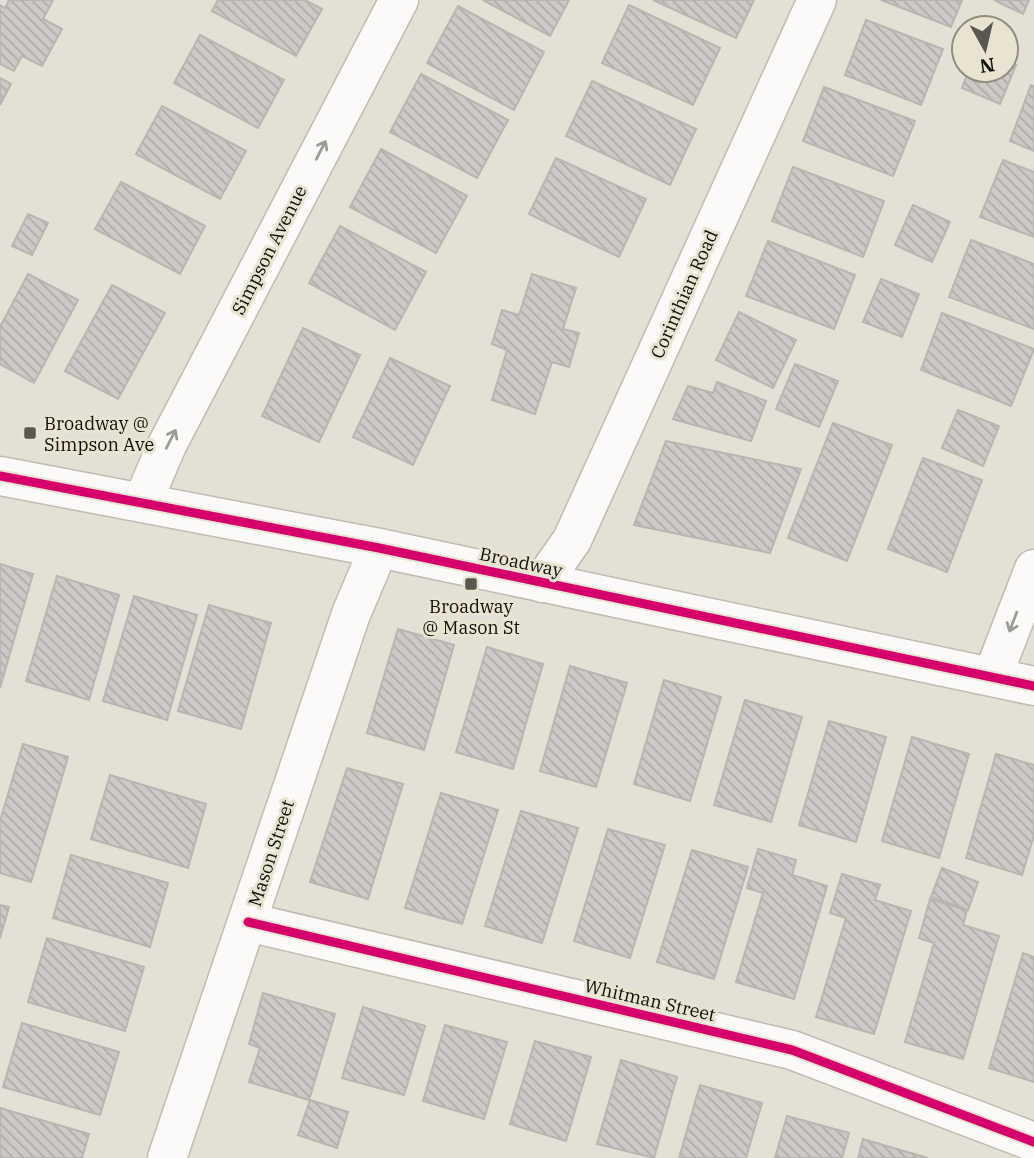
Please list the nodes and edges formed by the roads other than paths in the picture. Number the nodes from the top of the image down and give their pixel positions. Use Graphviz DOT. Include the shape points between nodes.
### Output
graph roads {
  1 [pos="399,0"];
  2 [pos="817,0"];
  3 [pos="0,476"];
  4 [pos="143,501"];
  5 [pos="379,548"];
  6 [pos="1034,569"];
  7 [pos="542,583"];
  8 [pos="993,675"];
  9 [pos="1034,685"];
  10 [pos="248,922"];
  11 [pos="1034,1142"];
  12 [pos="167,1158"];
  4 -- 1 [label="street, Simpson Avenue, one-way" via="167,445"];
  2 -- 7 [label="street, Corinthian Road" via="572,540"];
  3 -- 4 [label="street, Broadway"];
  4 -- 5 [label="street, Broadway"];
  5 -- 7 [label="street, Broadway"];
  5 -- 10 [label="street, Mason Street" via="351,614"];
  6 -- 8 [label="street, one-way"];
  7 -- 8 [label="street, Broadway"];
  8 -- 9 [label="street, Broadway"];
  10 -- 11 [label="street, Whitman Street" via="792,1050"];
  10 -- 12 [label="street, Mason Street"];
}
